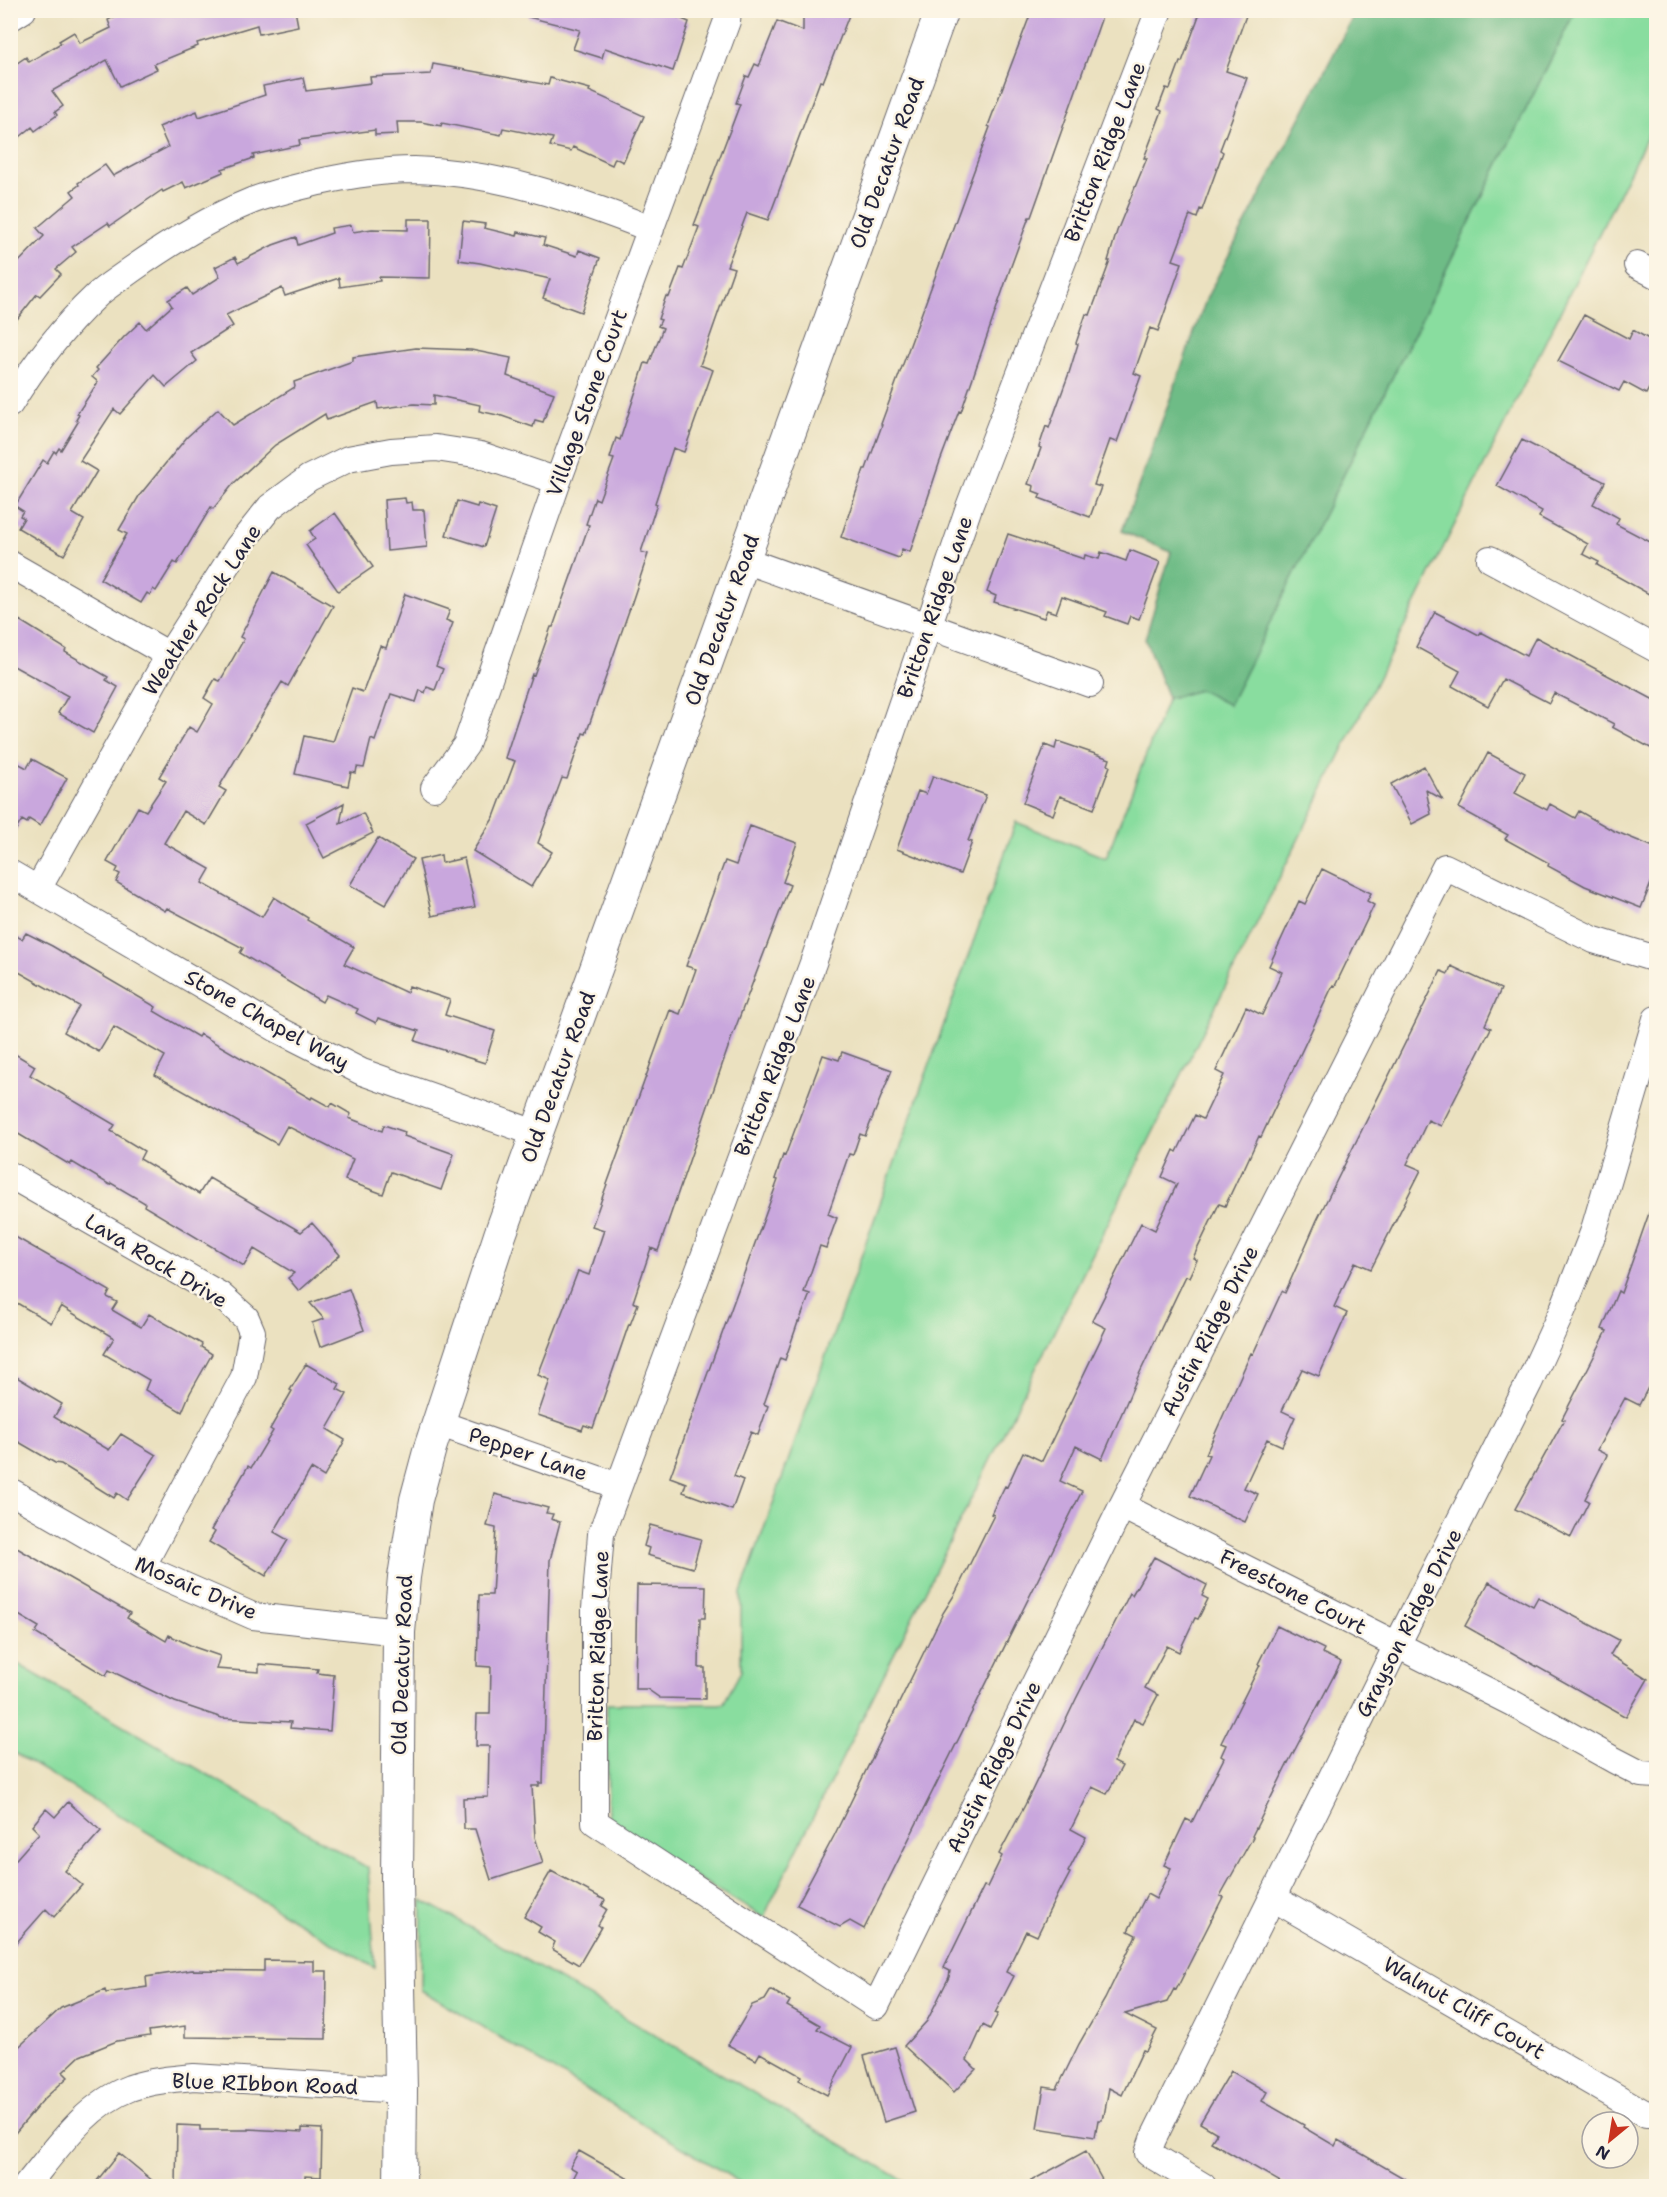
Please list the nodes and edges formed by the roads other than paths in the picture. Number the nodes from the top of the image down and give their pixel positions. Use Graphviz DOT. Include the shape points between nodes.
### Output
graph roads {
  1 [pos="23,10"];
  2 [pos="728,10"];
  3 [pos="942,10"];
  4 [pos="1159,10"];
  5 [pos="10,18"];
  6 [pos="651,229"];
  7 [pos="10,404"];
  8 [pos="558,481"];
  9 [pos="1490,559"];
  10 [pos="744,560"];
  11 [pos="10,564"];
  12 [pos="928,626"];
  13 [pos="1656,649"];
  14 [pos="169,655"];
  15 [pos="1090,684"];
  16 [pos="434,788"];
  17 [pos="10,873"];
  18 [pos="38,890"];
  19 [pos="1656,959"];
  20 [pos="1656,1019"];
  21 [pos="538,1134"];
  22 [pos="10,1176"];
  23 [pos="438,1423"];
  24 [pos="618,1486"];
  25 [pos="10,1491"];
  26 [pos="1122,1506"];
  27 [pos="142,1567"];
  28 [pos="399,1632"];
  29 [pos="1397,1645"];
  30 [pos="1656,1775"];
  31 [pos="1273,1898"];
  32 [pos="876,2006"];
  33 [pos="401,2090"];
  34 [pos="1656,2113"];
  35 [pos="26,2187"];
  36 [pos="400,2187"];
  37 [pos="1203,2187"];
  1 -- 5 [label="street"];
  2 -- 6 [label="street, Village Stone Court"];
  3 -- 10 [label="street, Old Decatur Road"];
  4 -- 12 [label="street, Britton Ridge Lane" via="969,507"];
  6 -- 7 [label="street" via="591,205 478,176 414,170 359,173 304,186 250,202 195,228 96,296 52,342"];
  6 -- 8 [label="street, Village Stone Court"];
  8 -- 14 [label="street, Weather Rock Lane" via="481,455 436,448 348,459 309,478 270,507 238,547"];
  8 -- 16 [label="street, Village Stone Court" via="466,745"];
  9 -- 13 [label="street"];
  10 -- 12 [label="street"];
  10 -- 21 [label="street, Old Decatur Road"];
  11 -- 14 [label="street"];
  12 -- 15 [label="street"];
  12 -- 24 [label="street, Britton Ridge Lane" via="813,963"];
  14 -- 18 [label="street, Weather Rock Lane"];
  17 -- 18 [label="street, Stone Chapel Way"];
  18 -- 21 [label="street, Stone Chapel Way" via="277,1029 362,1072"];
  19 -- 26 [label="street, Austin Ridge Drive" via="1594,940 1445,867"];
  20 -- 29 [label="street, Grayson Ridge Drive" via="1593,1233 1563,1309"];
  21 -- 23 [label="street, Old Decatur Road"];
  22 -- 27 [label="street, Lava Rock Drive" via="220,1295 246,1318 252,1332 244,1377"];
  23 -- 24 [label="street, Pepper Lane"];
  23 -- 28 [label="street, Old Decatur Road" via="416,1500"];
  24 -- 32 [label="street, Britton Ridge Lane" via="601,1534 595,1609 595,1821"];
  25 -- 27 [label="street, Mosaic Drive"];
  26 -- 29 [label="street, Freestone Court"];
  26 -- 32 [label="street, Austin Ridge Drive"];
  27 -- 28 [label="street, Mosaic Drive" via="253,1616"];
  28 -- 33 [label="street, Old Decatur Road" via="397,1881"];
  29 -- 30 [label="street, Freestone Court" via="1623,1765 1641,1774"];
  29 -- 31 [label="street, Grayson Ridge Drive"];
  31 -- 34 [label="street, Walnut Cliff Court" via="1646,2114"];
  31 -- 37 [label="street, Grayson Ridge Drive" via="1148,2153"];
  33 -- 35 [label="street, Blue RIbbon Road" via="194,2077 163,2080 129,2089 99,2105"];
  33 -- 36 [label="street, Old Decatur Road"];
}
